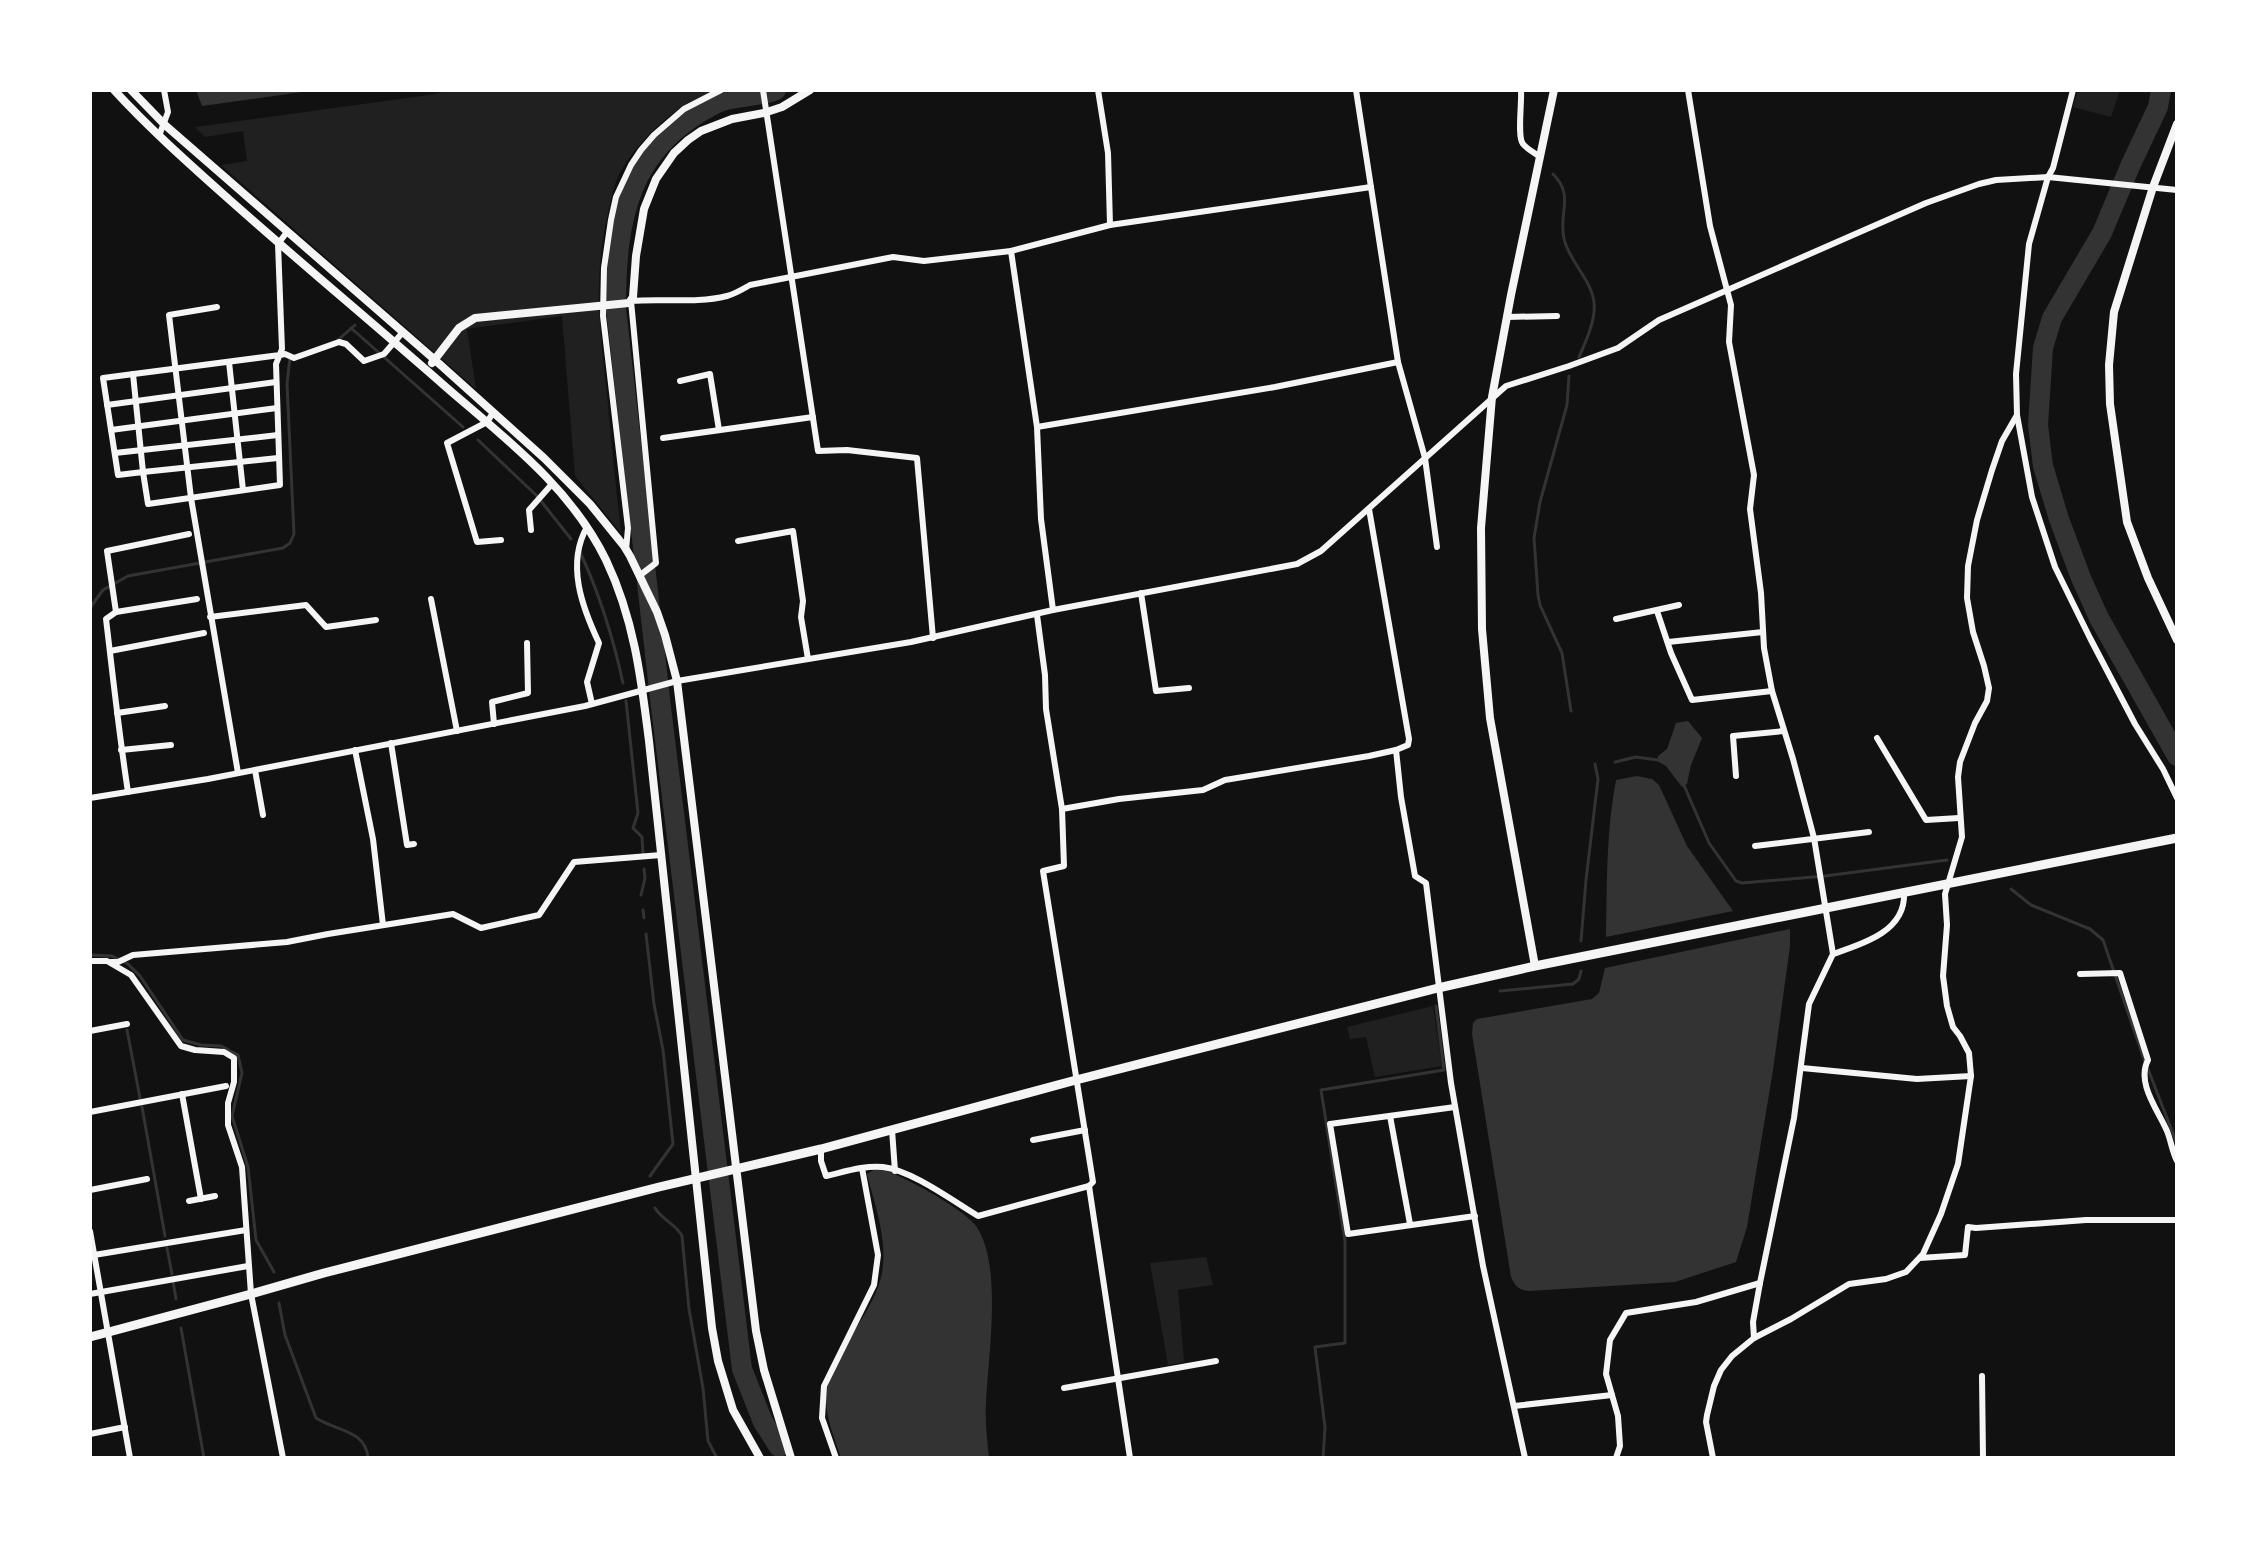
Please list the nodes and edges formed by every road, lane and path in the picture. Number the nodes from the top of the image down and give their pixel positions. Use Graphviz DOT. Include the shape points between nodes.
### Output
graph roads {
  1 [pos="114,90"];
  2 [pos="131,90"];
  3 [pos="164,90"];
  4 [pos="721,90"];
  5 [pos="763,90"];
  6 [pos="810,90"];
  7 [pos="1098,90"];
  8 [pos="1356,90"];
  9 [pos="1521,90"];
  10 [pos="1554,90"];
  11 [pos="1688,90"];
  12 [pos="2073,90"];
  13 [pos="765,108"];
  14 [pos="164,123"];
  15 [pos="2177,124"];
  16 [pos="159,136"];
  17 [pos="1540,157"];
  18 [pos="2048,177"];
  19 [pos="1371,187"];
  20 [pos="2153,187"];
  21 [pos="2177,190"];
  22 [pos="1110,225"];
  23 [pos="287,232"];
  24 [pos="278,244"];
  25 [pos="1011,251"];
  26 [pos="791,277"];
  27 [pos="1727,291"];
  28 [pos="629,302"];
  29 [pos="603,306"];
  30 [pos="217,307"];
  31 [pos="1557,316"];
  32 [pos="1507,317"];
  33 [pos="403,332"];
  34 [pos="395,342"];
  35 [pos="282,355"];
  36 [pos="435,360"];
  37 [pos="229,362"];
  38 [pos="1398,362"];
  39 [pos="175,369"];
  40 [pos="427,370"];
  41 [pos="133,374"];
  42 [pos="680,381"];
  43 [pos="276,382"];
  44 [pos="232,388"];
  45 [pos="179,395"];
  46 [pos="1492,396"];
  47 [pos="136,401"];
  48 [pos="107,405"];
  49 [pos="277,408"];
  50 [pos="235,413"];
  51 [pos="493,413"];
  52 [pos="2017,415"];
  53 [pos="813,417"];
  54 [pos="181,420"];
  55 [pos="487,422"];
  56 [pos="139,426"];
  57 [pos="1037,427"];
  58 [pos="111,430"];
  59 [pos="719,430"];
  60 [pos="278,435"];
  61 [pos="663,438"];
  62 [pos="237,439"];
  63 [pos="184,445"];
  64 [pos="141,449"];
  65 [pos="115,453"];
  66 [pos="278,458"];
  67 [pos="1425,458"];
  68 [pos="240,462"];
  69 [pos="187,468"];
  70 [pos="143,472"];
  71 [pos="552,484"];
  72 [pos="243,490"];
  73 [pos="191,498"];
  74 [pos="1369,509"];
  75 [pos="587,527"];
  76 [pos="531,530"];
  77 [pos="189,534"];
  78 [pos="501,540"];
  79 [pos="738,541"];
  80 [pos="1437,547"];
  81 [pos="628,553"];
  82 [pos="639,576"];
  83 [pos="1141,593"];
  84 [pos="197,599"];
  85 [pos="431,599"];
  86 [pos="1679,605"];
  87 [pos="1053,610"];
  88 [pos="1657,611"];
  89 [pos="116,612"];
  90 [pos="1037,615"];
  91 [pos="210,617"];
  92 [pos="1616,619"];
  93 [pos="376,620"];
  94 [pos="1763,632"];
  95 [pos="204,633"];
  96 [pos="933,638"];
  97 [pos="2177,640"];
  98 [pos="1668,642"];
  99 [pos="527,643"];
  100 [pos="110,651"];
  101 [pos="808,659"];
  102 [pos="677,681"];
  103 [pos="646,688"];
  104 [pos="1189,688"];
  105 [pos="1772,691"];
  106 [pos="592,704"];
  107 [pos="165,706"];
  108 [pos="117,713"];
  109 [pos="494,724"];
  110 [pos="457,731"];
  111 [pos="1784,731"];
  112 [pos="1877,738"];
  113 [pos="391,743"];
  114 [pos="171,745"];
  115 [pos="121,750"];
  116 [pos="355,750"];
  117 [pos="1396,750"];
  118 [pos="255,770"];
  119 [pos="238,773"];
  120 [pos="1736,776"];
  121 [pos="128,792"];
  122 [pos="90,798"];
  123 [pos="2177,798"];
  124 [pos="1062,809"];
  125 [pos="263,815"];
  126 [pos="1959,818"];
  127 [pos="1869,832"];
  128 [pos="1814,838"];
  129 [pos="2177,838"];
  130 [pos="414,844"];
  131 [pos="1755,846"];
  132 [pos="661,855"];
  133 [pos="1949,882"];
  134 [pos="1904,893"];
  135 [pos="1825,909"];
  136 [pos="383,925"];
  137 [pos="1833,954"];
  138 [pos="90,961"];
  139 [pos="107,961"];
  140 [pos="1535,966"];
  141 [pos="2080,974"];
  142 [pos="1438,988"];
  143 [pos="127,1024"];
  144 [pos="90,1031"];
  145 [pos="1802,1068"];
  146 [pos="1971,1076"];
  147 [pos="1076,1080"];
  148 [pos="226,1086"];
  149 [pos="182,1094"];
  150 [pos="1455,1107"];
  151 [pos="90,1112"];
  152 [pos="1390,1116"];
  153 [pos="892,1130"];
  154 [pos="1085,1130"];
  155 [pos="1033,1140"];
  156 [pos="821,1149"];
  157 [pos="2177,1161"];
  158 [pos="862,1168"];
  159 [pos="895,1171"];
  160 [pos="731,1172"];
  161 [pos="701,1178"];
  162 [pos="147,1179"];
  163 [pos="1089,1186"];
  164 [pos="90,1190"];
  165 [pos="215,1196"];
  166 [pos="201,1199"];
  167 [pos="189,1201"];
  168 [pos="1475,1216"];
  169 [pos="2177,1220"];
  170 [pos="1410,1224"];
  171 [pos="246,1230"];
  172 [pos="90,1231"];
  173 [pos="91,1247"];
  174 [pos="94,1255"];
  175 [pos="1920,1258"];
  176 [pos="248,1266"];
  177 [pos="1760,1283"];
  178 [pos="100,1292"];
  179 [pos="90,1294"];
  180 [pos="251,1294"];
  181 [pos="107,1333"];
  182 [pos="90,1337"];
  183 [pos="1754,1338"];
  184 [pos="1216,1361"];
  185 [pos="1982,1376"];
  186 [pos="1119,1378"];
  187 [pos="1064,1388"];
  188 [pos="1612,1395"];
  189 [pos="1514,1406"];
  190 [pos="125,1427"];
  191 [pos="90,1434"];
  192 [pos="130,1458"];
  193 [pos="283,1458"];
  194 [pos="760,1458"];
  195 [pos="791,1458"];
  196 [pos="836,1458"];
  197 [pos="1130,1458"];
  198 [pos="1525,1458"];
  199 [pos="1616,1458"];
  200 [pos="1713,1458"];
  201 [pos="1983,1458"];
  1 -- 16 [label="street"];
  2 -- 14 [label="street"];
  3 -- 14 [label="street"];
  4 -- 29 [label="street" via="666,124 631,165 616,197"];
  5 -- 13 [label="street"];
  6 -- 13 [label="street" via="782,107"];
  7 -- 22 [label="street" via="1108,153"];
  8 -- 19 [label="street"];
  9 -- 17 [label="street" via="1519,135"];
  10 -- 17 [label="street"];
  11 -- 27 [label="street" via="1710,226"];
  12 -- 18 [label="street"];
  13 -- 26 [label="street"];
  13 -- 28 [label="street" via="701,131 665,166 644,209"];
  14 -- 16 [label="street"];
  14 -- 23 [label="street"];
  15 -- 20 [label="street"];
  16 -- 24 [label="street"];
  17 -- 32 [label="street"];
  18 -- 20 [label="street"];
  18 -- 27 [label="street" via="1979,184"];
  18 -- 52 [label="street" via="2029,244"];
  19 -- 22 [label="street"];
  19 -- 38 [label="street"];
  20 -- 21 [label="street"];
  20 -- 97 [label="street" via="2114,312 2110,404 2127,522"];
  22 -- 25 [label="street"];
  23 -- 24 [label="street"];
  23 -- 33 [label="street"];
  24 -- 34 [label="street"];
  24 -- 35 [label="street"];
  25 -- 26 [label="street" via="924,261 893,257"];
  25 -- 57 [label="street"];
  26 -- 28 [label="street" via="750,285 729,296"];
  26 -- 53 [label="street"];
  27 -- 46 [label="street" via="1659,320 1618,348 1506,386"];
  27 -- 94 [label="street" via="1733,373 1754,475 1750,509"];
  28 -- 29 [label="street"];
  28 -- 82 [label="street" via="656,563"];
  29 -- 36 [label="street" via="475,318 459,328"];
  29 -- 81 [label="street"];
  30 -- 39 [label="street" via="169,315"];
  31 -- 32 [label="street"];
  32 -- 46 [label="street"];
  33 -- 34 [label="street"];
  33 -- 36 [label="street"];
  34 -- 35 [label="street" via="364,361 339,342 294,358"];
  34 -- 40 [label="street"];
  35 -- 37 [label="street"];
  35 -- 43 [label="street"];
  36 -- 40 [label="street"];
  36 -- 51 [label="street"];
  37 -- 39 [label="street"];
  37 -- 44 [label="street"];
  38 -- 57 [label="street"];
  38 -- 67 [label="street"];
  39 -- 41 [label="street"];
  39 -- 45 [label="street"];
  40 -- 55 [label="street"];
  41 -- 47 [label="street"];
  41 -- 48 [label="street" via="103,378"];
  42 -- 59 [label="street" via="710,374"];
  43 -- 44 [label="street"];
  43 -- 49 [label="street"];
  44 -- 45 [label="street"];
  44 -- 50 [label="street"];
  45 -- 47 [label="street"];
  45 -- 54 [label="street"];
  46 -- 67 [label="street"];
  46 -- 140 [label="street" via="1481,528 1482,629 1496,759"];
  47 -- 48 [label="street"];
  47 -- 56 [label="street"];
  48 -- 58 [label="street"];
  49 -- 50 [label="street"];
  49 -- 60 [label="street"];
  50 -- 54 [label="street"];
  50 -- 62 [label="street"];
  51 -- 55 [label="street"];
  51 -- 81 [label="street" via="581,494"];
  52 -- 123 [label="street" via="2032,497 2055,567"];
  52 -- 126 [label="street" via="1992,470 1968,566 1969,610 1989,688 1960,762"];
  53 -- 59 [label="street"];
  53 -- 96 [label="street" via="818,451 917,458"];
  54 -- 56 [label="street"];
  54 -- 63 [label="street"];
  55 -- 71 [label="street"];
  55 -- 78 [label="street" via="447,443 477,542"];
  56 -- 58 [label="street"];
  56 -- 64 [label="street"];
  57 -- 87 [label="street" via="1041,519"];
  58 -- 65 [label="street"];
  59 -- 61 [label="street"];
  60 -- 62 [label="street"];
  60 -- 66 [label="street"];
  62 -- 63 [label="street"];
  62 -- 68 [label="street"];
  63 -- 64 [label="street"];
  63 -- 69 [label="street"];
  64 -- 65 [label="street"];
  64 -- 70 [label="street"];
  65 -- 70 [label="street" via="118,475"];
  66 -- 68 [label="street"];
  66 -- 72 [label="street" via="280,485"];
  67 -- 74 [label="street"];
  67 -- 80 [label="street"];
  68 -- 69 [label="street"];
  68 -- 72 [label="street"];
  69 -- 70 [label="street"];
  69 -- 73 [label="street"];
  70 -- 73 [label="street" via="148,504"];
  71 -- 75 [label="street"];
  71 -- 76 [label="street" via="529,510"];
  72 -- 73 [label="street"];
  73 -- 91 [label="street"];
  74 -- 83 [label="street" via="1321,551 1297,564"];
  74 -- 117 [label="street" via="1409,739"];
  75 -- 103 [label="street" via="621,595"];
  75 -- 106 [label="street" via="578,542 577,573 584,612 599,643 587,682"];
  77 -- 89 [label="street" via="107,551"];
  79 -- 101 [label="street" via="793,531"];
  81 -- 82 [label="street"];
  82 -- 102 [label="street" via="657,612"];
  83 -- 87 [label="street"];
  83 -- 104 [label="street" via="1156,691"];
  84 -- 89 [label="street"];
  85 -- 110 [label="street"];
  86 -- 88 [label="street"];
  87 -- 90 [label="street"];
  88 -- 92 [label="street"];
  88 -- 98 [label="street"];
  89 -- 100 [label="street" via="106,619"];
  90 -- 96 [label="street"];
  90 -- 124 [label="street"];
  91 -- 93 [label="street" via="306,605 326,627"];
  91 -- 119 [label="street"];
  94 -- 98 [label="street"];
  94 -- 105 [label="street"];
  95 -- 100 [label="street"];
  96 -- 101 [label="street"];
  98 -- 105 [label="street" via="1692,700"];
  99 -- 109 [label="street" via="528,693 492,702"];
  100 -- 108 [label="street"];
  101 -- 102 [label="street"];
  102 -- 103 [label="street"];
  102 -- 160 [label="street"];
  103 -- 106 [label="street"];
  103 -- 132 [label="street"];
  105 -- 111 [label="street"];
  106 -- 109 [label="street"];
  107 -- 108 [label="street"];
  108 -- 115 [label="street"];
  109 -- 110 [label="street"];
  110 -- 113 [label="street"];
  111 -- 120 [label="street" via="1733,736"];
  111 -- 128 [label="street"];
  112 -- 126 [label="street" via="1926,820"];
  113 -- 116 [label="street"];
  113 -- 130 [label="street" via="407,845"];
  114 -- 115 [label="street"];
  115 -- 121 [label="street"];
  116 -- 118 [label="street"];
  116 -- 136 [label="street"];
  117 -- 124 [label="street" via="1225,780 1203,790"];
  117 -- 142 [label="street" via="1415,876 1426,883"];
  118 -- 119 [label="street"];
  118 -- 125 [label="street"];
  119 -- 121 [label="street"];
  121 -- 122 [label="street"];
  124 -- 147 [label="street" via="1064,866 1043,871"];
  126 -- 133 [label="street" via="1962,837"];
  127 -- 128 [label="street"];
  128 -- 131 [label="street"];
  128 -- 135 [label="street"];
  129 -- 133 [label="main road"];
  132 -- 136 [label="street" via="574,862 539,915 481,928 453,914"];
  132 -- 161 [label="street"];
  133 -- 134 [label="main road"];
  133 -- 146 [label="street" via="1943,976 1953,1027 1969,1053"];
  134 -- 135 [label="main road"];
  134 -- 137 [label="street" via="1904,909 1872,941"];
  135 -- 137 [label="street"];
  135 -- 140 [label="main road"];
  136 -- 139 [label="street" via="287,942"];
  137 -- 145 [label="street" via="1809,1004"];
  138 -- 139 [label="street"];
  139 -- 171 [label="street" via="131,975 181,1046 234,1058 228,1125 242,1167"];
  140 -- 142 [label="main road"];
  141 -- 157 [label="street" via="2118,973 2146,1063 2147,1090"];
  142 -- 147 [label="main road"];
  142 -- 150 [label="street"];
  143 -- 144 [label="street"];
  145 -- 146 [label="street" via="1917,1079"];
  145 -- 177 [label="street"];
  146 -- 175 [label="street" via="1958,1164"];
  147 -- 153 [label="main road"];
  147 -- 154 [label="street"];
  148 -- 149 [label="street"];
  149 -- 151 [label="street"];
  149 -- 166 [label="street"];
  150 -- 152 [label="street"];
  150 -- 168 [label="street"];
  152 -- 170 [label="street"];
  152 -- 170 [label="street" via="1330,1124 1348,1234"];
  153 -- 156 [label="main road"];
  153 -- 159 [label="street"];
  154 -- 155 [label="street"];
  154 -- 163 [label="street" via="1093,1182"];
  156 -- 158 [label="street" via="826,1176"];
  156 -- 160 [label="main road"];
  158 -- 159 [label="street"];
  158 -- 196 [label="street" via="878,1255 874,1285 824,1386 822,1418"];
  159 -- 163 [label="street" via="978,1216"];
  160 -- 161 [label="main road"];
  160 -- 195 [label="street" via="764,1370"];
  161 -- 180 [label="main road"];
  161 -- 194 [label="street" via="718,1361 733,1410"];
  162 -- 164 [label="street"];
  163 -- 186 [label="street"];
  165 -- 166 [label="street"];
  166 -- 167 [label="street"];
  168 -- 170 [label="street"];
  168 -- 189 [label="street"];
  169 -- 175 [label="street" via="1968,1227 1965,1255"];
  171 -- 174 [label="street"];
  171 -- 176 [label="street"];
  172 -- 173 [label="street"];
  173 -- 174 [label="street"];
  174 -- 178 [label="street"];
  175 -- 183 [label="street" via="1906,1272 1849,1284"];
  176 -- 178 [label="street"];
  176 -- 180 [label="street"];
  177 -- 183 [label="street"];
  177 -- 188 [label="street" via="1696,1302 1626,1313 1610,1340 1606,1374"];
  178 -- 179 [label="street"];
  178 -- 181 [label="street"];
  180 -- 181 [label="main road"];
  180 -- 193 [label="street"];
  181 -- 182 [label="main road"];
  181 -- 190 [label="street"];
  183 -- 200 [label="street" via="1732,1356 1714,1386 1706,1422"];
  184 -- 186 [label="street"];
  185 -- 201 [label="street"];
  186 -- 187 [label="street"];
  186 -- 197 [label="street"];
  188 -- 189 [label="street"];
  188 -- 199 [label="street" via="1620,1446"];
  189 -- 198 [label="street"];
  190 -- 191 [label="street"];
  190 -- 192 [label="street"];
}
